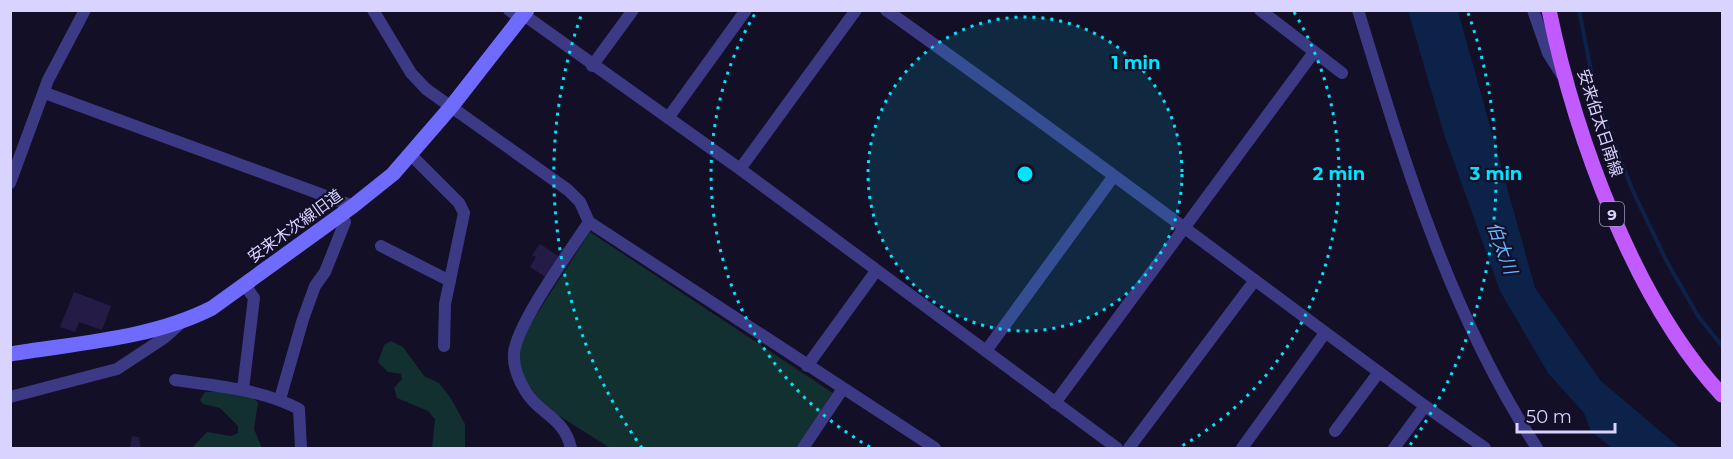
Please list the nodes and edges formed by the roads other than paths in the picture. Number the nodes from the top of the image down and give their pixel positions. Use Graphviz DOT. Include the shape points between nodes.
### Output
graph roads {
  1 [pos="85,10"];
  2 [pos="373,10"];
  3 [pos="633,10"];
  4 [pos="746,10"];
  5 [pos="856,10"];
  6 [pos="886,10"];
  7 [pos="1260,10"];
  8 [pos="1358,10"];
  9 [pos="1533,10"];
  10 [pos="1549,10"];
  11 [pos="520,14"];
  12 [pos="1314,52"];
  13 [pos="592,66"];
  14 [pos="1342,73"];
  15 [pos="1565,80"];
  16 [pos="45,93"];
  17 [pos="451,107"];
  18 [pos="668,118"];
  19 [pos="411,155"];
  20 [pos="740,169"];
  21 [pos="1113,177"];
  22 [pos="11,178"];
  23 [pos="347,211"];
  24 [pos="589,222"];
  25 [pos="1186,227"];
  26 [pos="381,246"];
  27 [pos="876,271"];
  28 [pos="1255,280"];
  29 [pos="450,281"];
  30 [pos="245,285"];
  31 [pos="183,321"];
  32 [pos="1326,333"];
  33 [pos="444,346"];
  34 [pos="986,351"];
  35 [pos="10,354"];
  36 [pos="807,366"];
  37 [pos="1379,372"];
  38 [pos="175,380"];
  39 [pos="243,389"];
  40 [pos="842,390"];
  41 [pos="1722,395"];
  42 [pos="10,397"];
  43 [pos="280,399"];
  44 [pos="1055,403"];
  45 [pos="1425,406"];
  46 [pos="1335,431"];
  47 [pos="301,448"];
  48 [pos="570,448"];
  49 [pos="803,448"];
  50 [pos="935,448"];
  51 [pos="1117,448"];
  52 [pos="1129,448"];
  53 [pos="1242,448"];
  54 [pos="1394,448"];
  55 [pos="1485,448"];
  56 [pos="1537,448"];
  1 -- 16 [label="street"];
  2 -- 17 [label="street" via="411,73"];
  3 -- 13 [label="street"];
  4 -- 18 [label="street"];
  5 -- 20 [label="street"];
  6 -- 21 [label="street" via="1044,122"];
  7 -- 12 [label="street"];
  8 -- 56 [label="street" via="1446,275 1504,399"];
  9 -- 15 [label="street" via="1548,53"];
  10 -- 15 [label="main road, 安来伯太日南線 / 9"];
  11 -- 13 [label="street"];
  11 -- 17 [label="street, 安来木次線旧道"];
  12 -- 14 [label="street"];
  12 -- 25 [label="street"];
  13 -- 18 [label="street"];
  15 -- 41 [label="main road, 安来伯太日南線 / 9" via="1608,204 1640,273 1670,324"];
  16 -- 22 [label="street"];
  16 -- 23 [label="street"];
  17 -- 19 [label="street, 安来木次線旧道"];
  17 -- 24 [label="street" via="568,190 580,202"];
  18 -- 20 [label="street"];
  19 -- 23 [label="street, 安来木次線旧道"];
  19 -- 29 [label="street" via="459,203 464,213"];
  20 -- 27 [label="street"];
  21 -- 25 [label="street"];
  21 -- 34 [label="street"];
  23 -- 30 [label="street, 安来木次線旧道"];
  23 -- 43 [label="street" via="342,233 303,319"];
  24 -- 36 [label="street"];
  24 -- 48 [label="street" via="520,330 514,354 516,371 527,394 562,426"];
  25 -- 28 [label="street"];
  25 -- 44 [label="street"];
  26 -- 29 [label="street"];
  27 -- 34 [label="street"];
  27 -- 36 [label="street"];
  28 -- 32 [label="street"];
  28 -- 52 [label="street"];
  29 -- 33 [label="street"];
  30 -- 31 [label="street, 安来木次線旧道" via="212,308"];
  30 -- 39 [label="street" via="254,298"];
  31 -- 35 [label="street, 安来木次線旧道"];
  31 -- 42 [label="street" via="165,338 117,369"];
  32 -- 37 [label="street"];
  32 -- 53 [label="street"];
  34 -- 44 [label="street"];
  36 -- 40 [label="street"];
  37 -- 45 [label="street"];
  37 -- 46 [label="street"];
  38 -- 39 [label="street"];
  39 -- 43 [label="street"];
  40 -- 49 [label="street"];
  40 -- 50 [label="street"];
  43 -- 47 [label="street" via="299,409"];
  44 -- 51 [label="street"];
  45 -- 54 [label="street"];
  45 -- 55 [label="street"];
}
